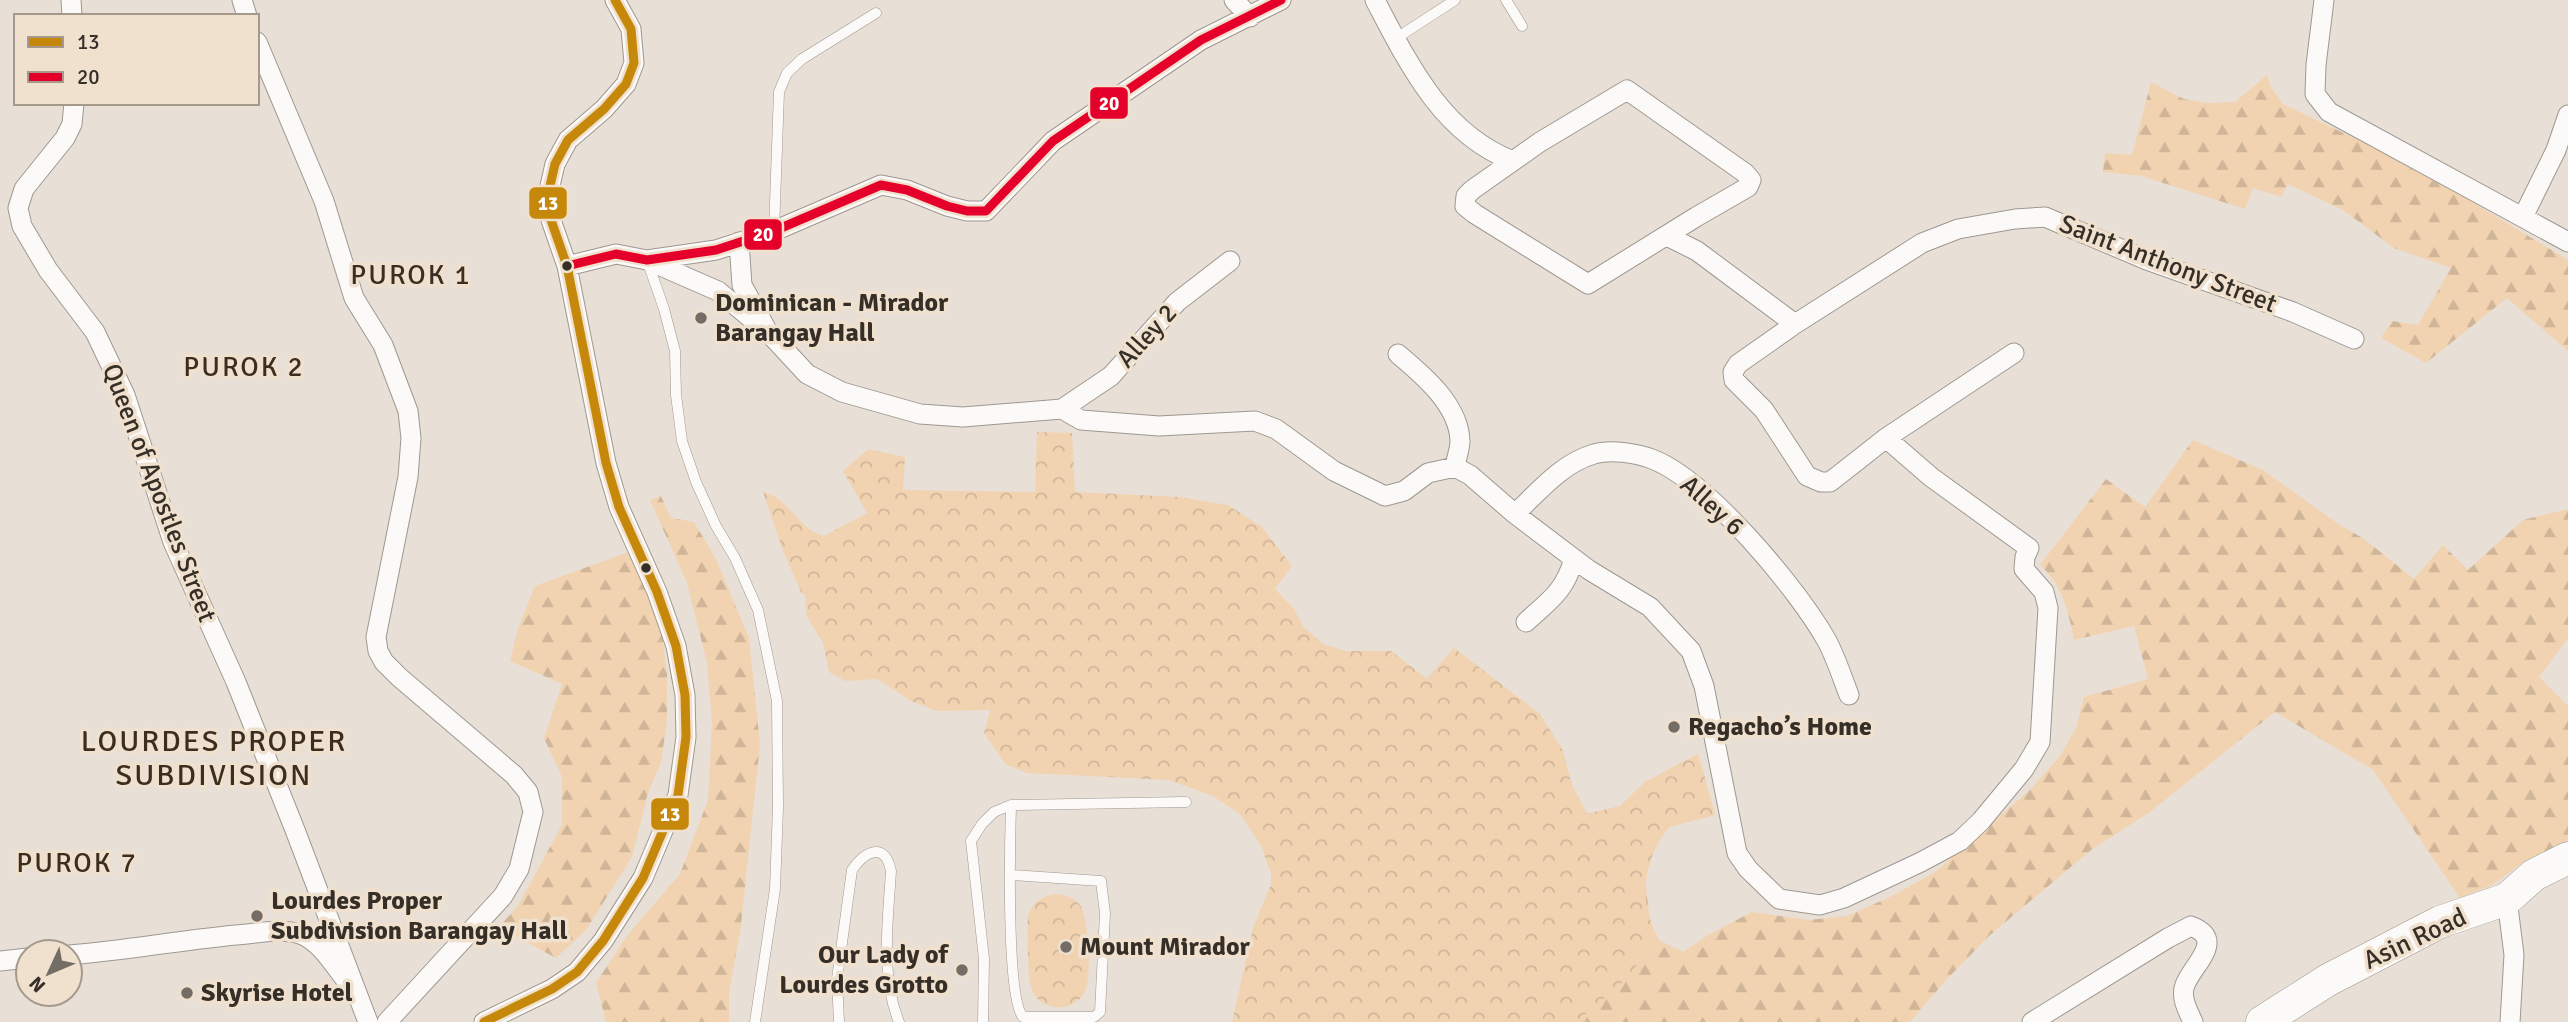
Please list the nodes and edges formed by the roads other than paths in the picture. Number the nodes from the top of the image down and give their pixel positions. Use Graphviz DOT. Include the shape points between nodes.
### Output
graph roads {
  1 [pos="615,0"];
  2 [pos="1234,0"];
  3 [pos="1281,0"];
  4 [pos="1375,0"];
  5 [pos="1455,0"];
  6 [pos="1506,0"];
  7 [pos="2324,0"];
  8 [pos="877,13"];
  9 [pos="1251,17"];
  10 [pos="1522,26"];
  11 [pos="1395,39"];
  12 [pos="259,47"];
  13 [pos="74,105"];
  14 [pos="2568,116"];
  15 [pos="1513,161"];
  16 [pos="2523,217"];
  17 [pos="774,231"];
  18 [pos="1667,236"];
  19 [pos="739,242"];
  20 [pos="2568,242"];
  21 [pos="647,260"];
  22 [pos="1230,261"];
  23 [pos="567,266"];
  24 [pos="1795,324"];
  25 [pos="768,332"];
  26 [pos="2354,339"];
  27 [pos="1398,354"];
  28 [pos="2014,354"];
  29 [pos="1062,409"];
  30 [pos="1886,438"];
  31 [pos="1455,467"];
  32 [pos="1515,514"];
  33 [pos="1574,559"];
  34 [pos="1526,621"];
  35 [pos="1849,695"];
  36 [pos="1186,802"];
  37 [pos="1012,804"];
  38 [pos="2568,858"];
  39 [pos="1011,876"];
  40 [pos="2507,898"];
  41 [pos="84,954"];
  42 [pos="357,995"];
  43 [pos="491,1021"];
  44 [pos="368,1022"];
  45 [pos="387,1022"];
  46 [pos="755,1022"];
  47 [pos="839,1022"];
  48 [pos="899,1022"];
  49 [pos="984,1022"];
  50 [pos="2032,1022"];
  51 [pos="2193,1022"];
  52 [pos="2262,1022"];
  53 [pos="2510,1022"];
  1 -- 23 [label="street" via="631,29 634,63 626,84 568,140 555,164 547,199"];
  2 -- 9 [label="street"];
  3 -- 9 [label="street"];
  4 -- 11 [label="street"];
  5 -- 11 [label="lane"];
  6 -- 10 [label="lane"];
  7 -- 16 [label="street" via="2315,94 2329,112"];
  8 -- 17 [label="lane" via="787,73 779,92"];
  9 -- 17 [label="street" via="1200,40 1053,141 986,211 967,211 881,186"];
  11 -- 15 [label="street" via="1432,100 1456,126"];
  12 -- 45 [label="street" via="324,201 354,298 383,345 408,411 408,477 381,606 378,651 399,677 514,775 528,792 533,812 519,869 503,896"];
  13 -- 42 [label="street, Queen of Apostles Street" via="65,138 24,189 18,208 22,226 48,270 95,332 125,395 173,542 236,682"];
  14 -- 16 [label="street"];
  15 -- 18 [label="street" via="1472,190 1465,206 1580,281 1597,281"];
  15 -- 18 [label="street" via="1627,90 1751,180 1748,187"];
  16 -- 20 [label="street"];
  17 -- 19 [label="street"];
  18 -- 24 [label="street" via="1697,251"];
  19 -- 21 [label="street" via="703,253"];
  19 -- 25 [label="street" via="742,285"];
  21 -- 23 [label="street" via="616,254"];
  21 -- 25 [label="street" via="718,291"];
  21 -- 46 [label="lane" via="675,351 682,441 696,482 758,610 777,701 775,889"];
  22 -- 29 [label="street, Alley 2" via="1177,302 1111,376"];
  23 -- 43 [label="street" via="606,463 619,507 676,646 685,695 686,737 678,795 643,878 603,941 577,972"];
  24 -- 26 [label="street, Saint Anthony Street" via="1922,243 1958,229 2045,217"];
  24 -- 30 [label="street, Saint Anthony Street" via="1733,372 1734,380 1764,411 1807,475 1830,482"];
  25 -- 29 [label="street" via="807,374 842,393 884,405 920,414 963,416"];
  27 -- 31 [label="street" via="1445,400 1460,441"];
  28 -- 30 [label="street, Saint Anthony Street"];
  29 -- 31 [label="street" via="1082,420 1159,426 1255,421 1276,429 1334,471 1385,496 1404,491 1427,473"];
  30 -- 33 [label="street" via="2029,548 2024,569 2044,592 2048,608 2040,742 2024,769 1960,841 1844,898 1820,905 1779,899 1748,869 1738,853 1704,686 1691,651 1650,607"];
  31 -- 32 [label="street"];
  32 -- 33 [label="street"];
  32 -- 35 [label="street, Alley 6" via="1556,474 1596,453 1652,458 1693,484 1787,582 1828,642"];
  33 -- 34 [label="street" via="1568,580"];
  36 -- 37 [label="lane"];
  37 -- 39 [label="lane"];
  37 -- 49 [label="lane" via="994,812 971,841 984,958"];
  38 -- 40 [label="main road, Asin Road" via="2534,875"];
  39 -- 39 [label="lane" via="1013,978 1019,1013 1023,1017 1094,1017 1100,1012 1105,913 1101,881"];
  40 -- 52 [label="main road, Asin Road" via="2440,922 2328,980"];
  40 -- 53 [label="street" via="2514,955"];
  41 -- 42 [label="street" via="287,931 315,943"];
  42 -- 44 [label="street, Queen of Apostles Street"];
  47 -- 48 [label="lane" via="837,979 852,870 876,851 884,854 891,871 888,981"];
  50 -- 51 [label="street" via="2191,926 2206,938 2206,949 2183,995"];
}
